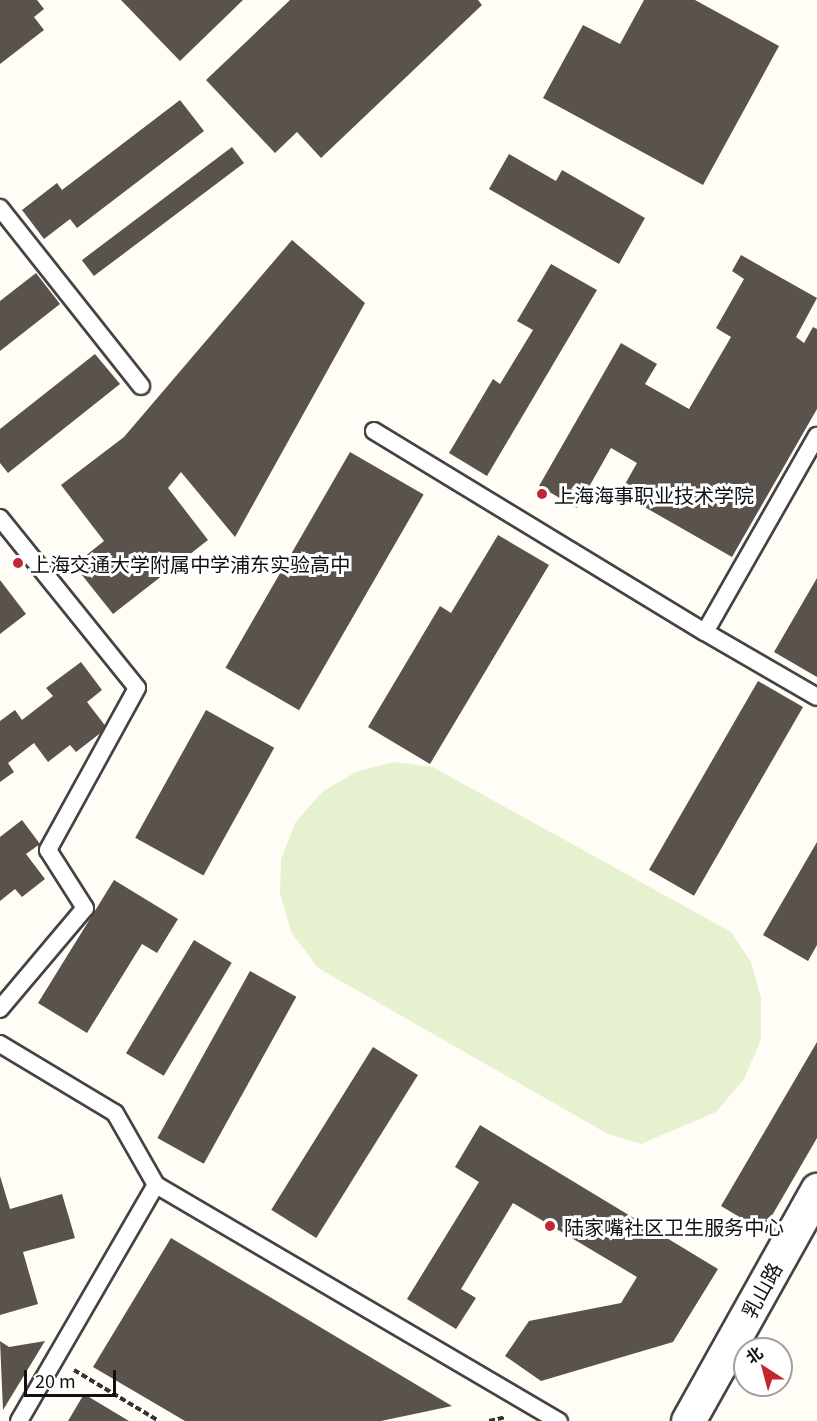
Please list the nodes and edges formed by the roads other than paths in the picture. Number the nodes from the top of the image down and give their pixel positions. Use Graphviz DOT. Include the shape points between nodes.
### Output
graph roads {
  1 [pos="0,208"];
  2 [pos="141,386"];
  3 [pos="374,431"];
  4 [pos="816,439"];
  5 [pos="0,519"];
  6 [pos="705,632"];
  7 [pos="817,697"];
  8 [pos="0,1009"];
  9 [pos="0,1044"];
  10 [pos="156,1185"];
  11 [pos="817,1190"];
  12 [pos="19,1421"];
  13 [pos="559,1421"];
  14 [pos="688,1421"];
  1 -- 2 [label="lane"];
  3 -- 6 [label="lane"];
  4 -- 6 [label="lane"];
  5 -- 8 [label="lane" via="137,688 48,850 85,908"];
  6 -- 7 [label="lane"];
  9 -- 10 [label="lane" via="114,1113"];
  10 -- 12 [label="lane"];
  10 -- 13 [label="lane"];
  11 -- 14 [label="street, 乳山路"];
}
